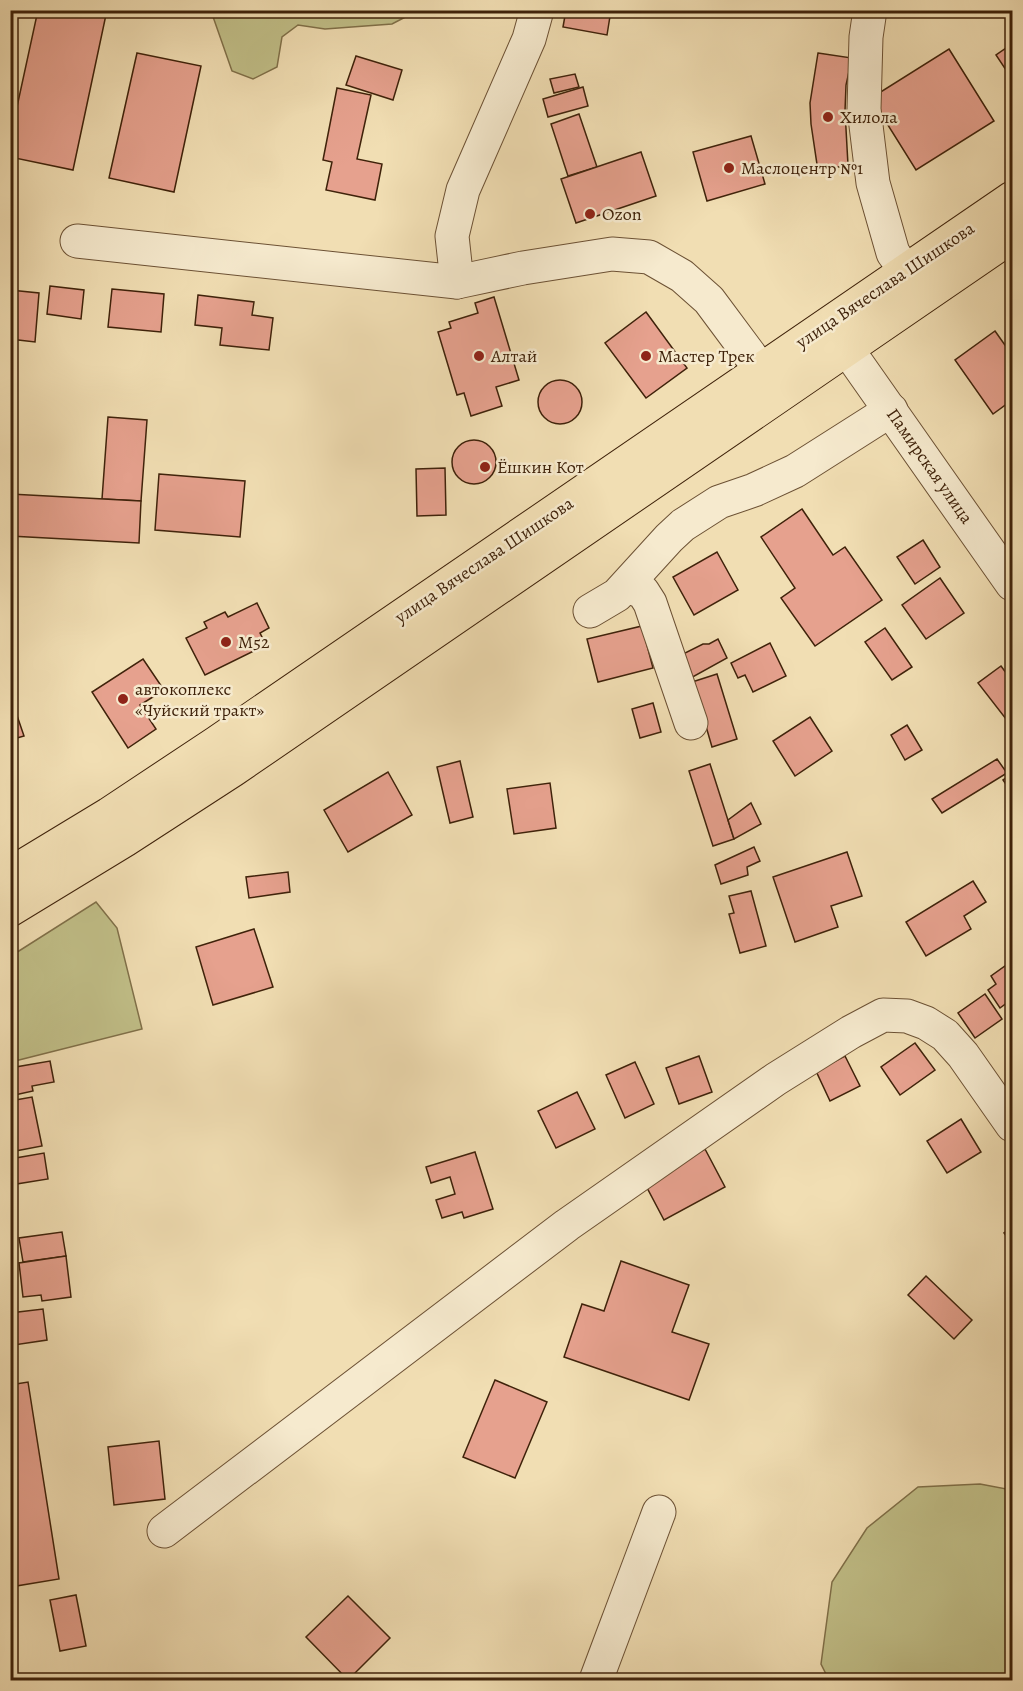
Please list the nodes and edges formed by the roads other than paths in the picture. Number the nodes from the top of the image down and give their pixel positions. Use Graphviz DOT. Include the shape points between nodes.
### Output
graph roads {
  1 [pos="537,10"];
  2 [pos="870,10"];
  3 [pos="1012,198"];
  4 [pos="1012,236"];
  5 [pos="78,241"];
  6 [pos="906,271"];
  7 [pos="457,282"];
  8 [pos="847,349"];
  9 [pos="761,370"];
  10 [pos="891,410"];
  11 [pos="1012,584"];
  12 [pos="627,586"];
  13 [pos="590,611"];
  14 [pos="691,723"];
  15 [pos="117,827"];
  16 [pos="10,874"];
  17 [pos="10,910"];
  18 [pos="1012,1125"];
  19 [pos="659,1512"];
  20 [pos="164,1531"];
  21 [pos="596,1680"];
  1 -- 7 [label="street" via="530,39 463,190 452,236"];
  2 -- 6 [label="street" via="864,108 873,183 893,253"];
  3 -- 6 [label="main road, улица Вячеслава Шишкова"];
  4 -- 8 [label="main road, улица Вячеслава Шишкова"];
  5 -- 7 [label="street"];
  6 -- 9 [label="main road, улица Вячеслава Шишкова"];
  7 -- 9 [label="street" via="612,254 649,257 682,276 709,300"];
  8 -- 10 [label="street, Памирская улица"];
  8 -- 15 [label="main road, улица Вячеслава Шишкова" via="233,770"];
  9 -- 15 [label="main road, улица Вячеслава Шишкова" via="226,737"];
  10 -- 11 [label="street, Памирская улица"];
  10 -- 12 [label="street" via="795,471 719,502 691,520 669,538"];
  12 -- 13 [label="street"];
  12 -- 14 [label="street" via="643,592 650,603"];
  15 -- 16 [label="main road, улица Вячеслава Шишкова"];
  15 -- 17 [label="main road, улица Вячеслава Шишкова"];
  18 -- 20 [label="street" via="945,1035 907,1016 883,1015 776,1079 567,1225"];
  19 -- 21 [label="street"];
}
